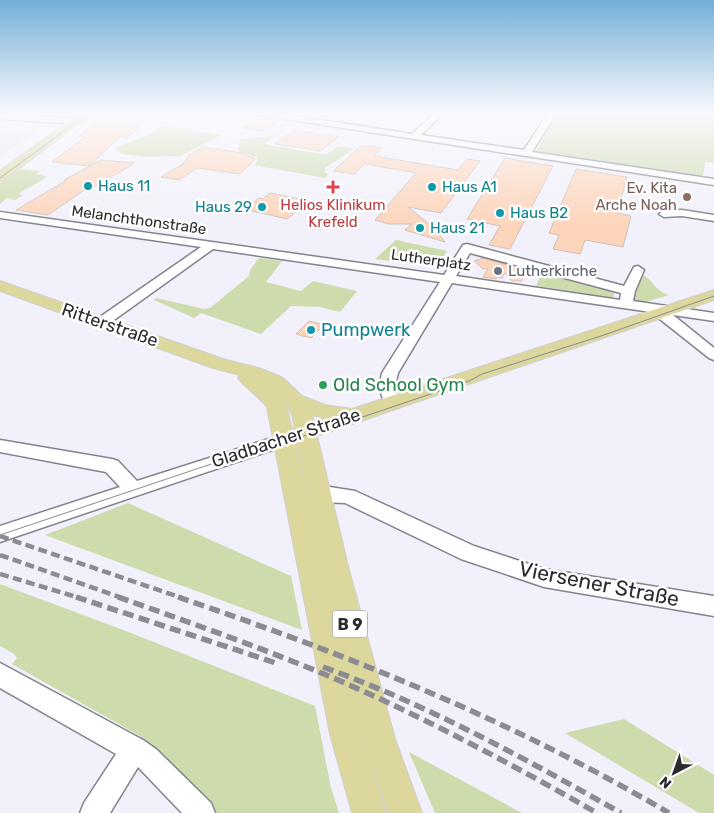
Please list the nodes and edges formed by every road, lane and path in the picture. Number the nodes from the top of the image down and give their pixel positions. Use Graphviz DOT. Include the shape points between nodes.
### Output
graph roads {
  1 [pos="37,150"];
  2 [pos="499,150"];
  3 [pos="529,150"];
  4 [pos="526,154"];
  5 [pos="0,177"];
  6 [pos="714,182"];
  7 [pos="664,214"];
  8 [pos="0,215"];
  9 [pos="714,218"];
  10 [pos="210,246"];
  11 [pos="467,248"];
  12 [pos="275,254"];
  13 [pos="638,270"];
  14 [pos="447,278"];
  15 [pos="0,286"];
  16 [pos="714,295"];
  17 [pos="628,298"];
  18 [pos="612,301"];
  19 [pos="696,301"];
  20 [pos="666,311"];
  21 [pos="714,317"];
  22 [pos="102,322"];
  23 [pos="629,324"];
  24 [pos="714,355"];
  25 [pos="220,364"];
  26 [pos="295,401"];
  27 [pos="393,403"];
  28 [pos="353,417"];
  29 [pos="295,436"];
  30 [pos="0,446"];
  31 [pos="133,489"];
  32 [pos="319,495"];
  33 [pos="0,534"];
  34 [pos="714,606"];
  35 [pos="0,675"];
  36 [pos="134,749"];
  37 [pos="94,813"];
  38 [pos="201,813"];
  39 [pos="369,813"];
  40 [pos="404,813"];
  1 -- 5 [label="main road"];
  2 -- 4 [label="street"];
  3 -- 4 [label="street"];
  4 -- 6 [label="street"];
  7 -- 9 [label="street"];
  8 -- 10 [label="street, Melanchthonstraße"];
  10 -- 12 [label="street, Melanchthonstraße"];
  10 -- 22 [label="street"];
  11 -- 14 [label="street"];
  11 -- 17 [label="street, Lutherplatz"];
  12 -- 14 [label="street, Lutherplatz"];
  13 -- 17 [label="street"];
  14 -- 18 [label="street, Lutherplatz"];
  14 -- 27 [label="street" via="390,373 387,386"];
  15 -- 22 [label="main road, Ritterstraße"];
  16 -- 19 [label="main road, Gladbacher Straße"];
  17 -- 18 [label="street, Lutherplatz"];
  17 -- 20 [label="street, Lutherplatz" via="642,306"];
  18 -- 23 [label="street" via="628,311"];
  19 -- 20 [label="main road, Gladbacher Straße"];
  19 -- 21 [label="street" via="696,308"];
  20 -- 21 [label="street, Lutherplatz"];
  20 -- 23 [label="main road, Gladbacher Straße"];
  20 -- 24 [label="street"];
  22 -- 25 [label="main road, Ritterstraße"];
  23 -- 27 [label="main road, Gladbacher Straße"];
  25 -- 26 [label="main road, Ritterstraße" via="276,382"];
  25 -- 29 [label="main road, Ritterstraße" via="245,375 266,392"];
  26 -- 28 [label="main road"];
  26 -- 29 [label="main road, Ritterstraße"];
  27 -- 28 [label="main road, Gladbacher Straße"];
  28 -- 29 [label="main road, Gladbacher Straße"];
  29 -- 31 [label="street, Gladbacher Straße"];
  29 -- 32 [label="main road, B 9"];
  29 -- 39 [label="main road, B 9" via="346,734"];
  30 -- 31 [label="street" via="112,466"];
  31 -- 33 [label="street, Gladbacher Straße"];
  32 -- 34 [label="street, Viersener Straße" via="348,496 468,553 544,578"];
  32 -- 40 [label="main road, B 9" via="379,739"];
  35 -- 36 [label="street"];
  36 -- 37 [label="street"];
  36 -- 38 [label="street"];
}
